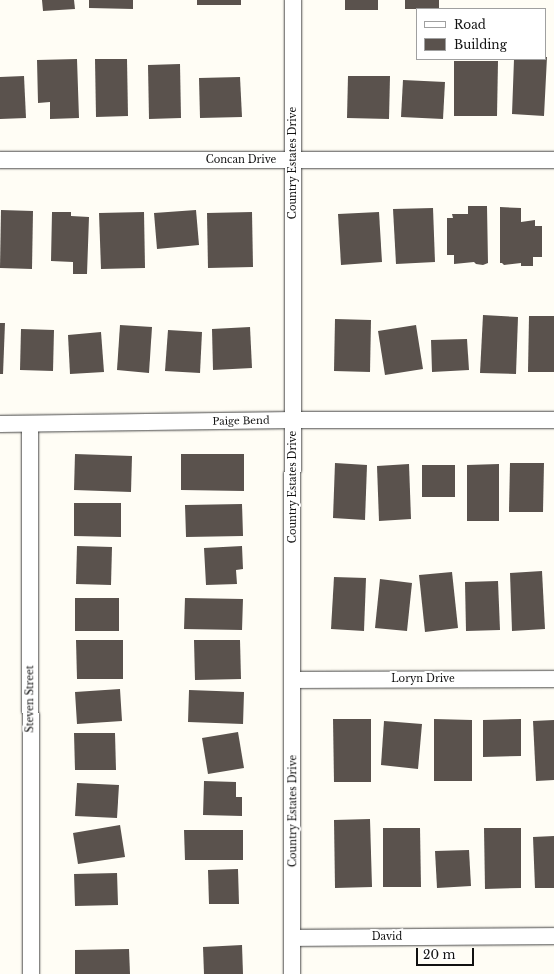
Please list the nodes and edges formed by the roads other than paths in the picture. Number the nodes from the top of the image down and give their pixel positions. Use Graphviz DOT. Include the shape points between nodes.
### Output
graph roads {
  1 [pos="293,0"];
  2 [pos="0,160"];
  3 [pos="293,160"];
  4 [pos="554,160"];
  5 [pos="293,420"];
  6 [pos="554,420"];
  7 [pos="0,424"];
  8 [pos="30,424"];
  9 [pos="554,679"];
  10 [pos="293,680"];
  11 [pos="554,936"];
  12 [pos="292,938"];
  13 [pos="31,974"];
  14 [pos="292,974"];
  1 -- 3 [label="street, Country Estates Drive"];
  2 -- 3 [label="street, Concan Drive"];
  3 -- 4 [label="street, Concan Drive"];
  3 -- 5 [label="street, Country Estates Drive"];
  5 -- 6 [label="street, Paige Bend"];
  5 -- 8 [label="street, Paige Bend"];
  5 -- 10 [label="street, Country Estates Drive"];
  7 -- 8 [label="street, Paige Bend"];
  8 -- 13 [label="street, Steven Street"];
  9 -- 10 [label="street, Loryn Drive"];
  10 -- 12 [label="street, Country Estates Drive"];
  11 -- 12 [label="street, David"];
  12 -- 14 [label="street, Country Estates Drive"];
}
